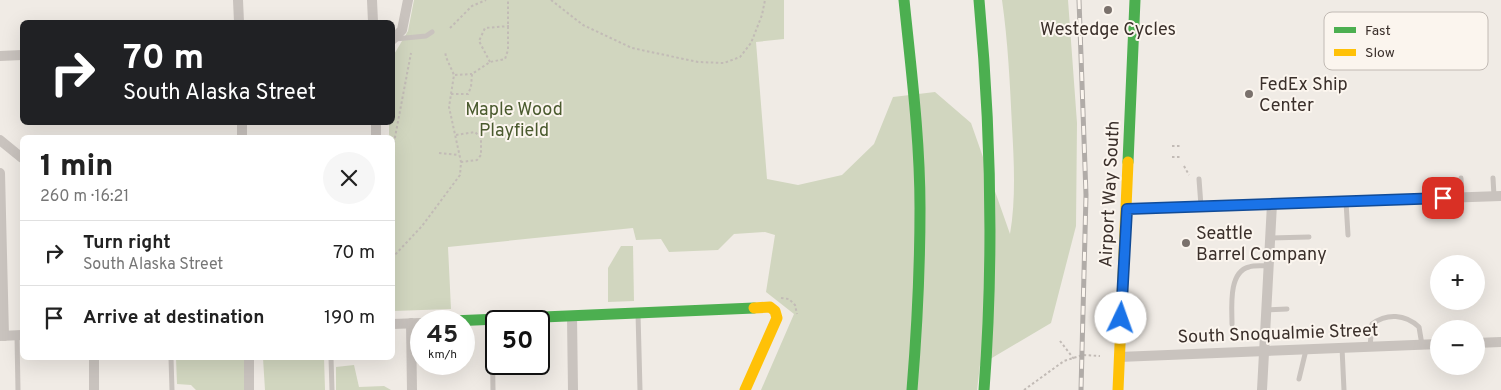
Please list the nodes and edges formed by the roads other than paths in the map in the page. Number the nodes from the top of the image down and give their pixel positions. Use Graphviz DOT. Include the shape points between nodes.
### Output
graph roads {
  1 [pos="238,0"];
  2 [pos="372,0"];
  3 [pos="408,0"];
  4 [pos="904,0"];
  5 [pos="979,0"];
  6 [pos="1135,0"];
  7 [pos="239,20"];
  8 [pos="373,20"];
  9 [pos="432,32"];
  10 [pos="395,38"];
  11 [pos="395,40"];
  12 [pos="20,55"];
  13 [pos="0,56"];
  14 [pos="0,140"];
  15 [pos="20,156"];
  16 [pos="0,173"];
  17 [pos="1461,178"];
  18 [pos="1493,178"];
  19 [pos="1200,179"];
  20 [pos="1497,196"];
  21 [pos="1462,198"];
  22 [pos="1346,201"];
  23 [pos="1272,204"];
  24 [pos="1201,206"];
  25 [pos="1127,209"];
  26 [pos="1348,235"];
  27 [pos="1309,237"];
  28 [pos="1270,238"];
  29 [pos="1269,266"];
  30 [pos="1287,309"];
  31 [pos="1266,310"];
  32 [pos="638,313"];
  33 [pos="572,316"];
  34 [pos="550,317"];
  35 [pos="410,323"];
  36 [pos="395,324"];
  37 [pos="1232,324"];
  38 [pos="20,335"];
  39 [pos="2,336"];
  40 [pos="1501,342"];
  41 [pos="1485,343"];
  42 [pos="1422,345"];
  43 [pos="1430,345"];
  44 [pos="1370,347"];
  45 [pos="1342,348"];
  46 [pos="1306,350"];
  47 [pos="1264,351"];
  48 [pos="1119,357"];
  49 [pos="94,360"];
  50 [pos="171,360"];
  51 [pos="249,360"];
  52 [pos="331,360"];
  53 [pos="413,375"];
  54 [pos="493,375"];
  55 [pos="1300,379"];
  56 [pos="18,390"];
  57 [pos="94,390"];
  58 [pos="172,390"];
  59 [pos="249,390"];
  60 [pos="332,390"];
  61 [pos="412,390"];
  62 [pos="493,390"];
  63 [pos="573,390"];
  64 [pos="640,390"];
  65 [pos="745,390"];
  66 [pos="912,390"];
  67 [pos="984,390"];
  68 [pos="1118,390"];
  69 [pos="1262,390"];
  70 [pos="1344,390"];
  1 -- 7 [label="street"];
  2 -- 8 [label="street"];
  3 -- 10 [label="street" via="402,30"];
  4 -- 66 [label="main road" via="914,92 920,207 918,313"];
  5 -- 67 [label="main road" via="991,154"];
  6 -- 25 [label="main road, Airport Way South"];
  9 -- 11 [label="lane" via="426,36"];
  12 -- 13 [label="street"];
  14 -- 15 [label="street"];
  16 -- 39 [label="street"];
  17 -- 21 [label="lane"];
  18 -- 20 [label="lane"];
  19 -- 24 [label="lane"];
  20 -- 21 [label="street"];
  21 -- 22 [label="street"];
  22 -- 23 [label="street"];
  22 -- 26 [label="lane"];
  23 -- 24 [label="street"];
  23 -- 28 [label="street"];
  24 -- 25 [label="street"];
  25 -- 48 [label="main road, Airport Way South"];
  27 -- 28 [label="lane"];
  28 -- 29 [label="street"];
  29 -- 31 [label="street"];
  29 -- 37 [label="lane" via="1250,266 1238,275 1232,290"];
  30 -- 31 [label="lane"];
  31 -- 47 [label="street"];
  32 -- 33 [label="main road"];
  32 -- 64 [label="lane"];
  32 -- 65 [label="main road" via="770,307 776,318"];
  33 -- 34 [label="main road"];
  33 -- 63 [label="street"];
  35 -- 36 [label="street"];
  38 -- 39 [label="street"];
  38 -- 56 [label="lane"];
  40 -- 41 [label="street"];
  42 -- 43 [label="street, South Snoqualmie Street"];
  42 -- 44 [label="street, South Snoqualmie Street"];
  42 -- 44 [label="lane" via="1419,327 1412,320 1400,316 1387,317 1372,324"];
  44 -- 45 [label="street, South Snoqualmie Street"];
  45 -- 46 [label="street, South Snoqualmie Street"];
  45 -- 70 [label="lane"];
  46 -- 47 [label="street, South Snoqualmie Street"];
  46 -- 55 [label="lane"];
  47 -- 48 [label="street, South Snoqualmie Street"];
  47 -- 69 [label="street"];
  48 -- 68 [label="main road, Airport Way South"];
  49 -- 57 [label="street"];
  50 -- 58 [label="lane"];
  51 -- 59 [label="street"];
  52 -- 60 [label="lane"];
  53 -- 61 [label="street"];
  54 -- 62 [label="lane"];
}
